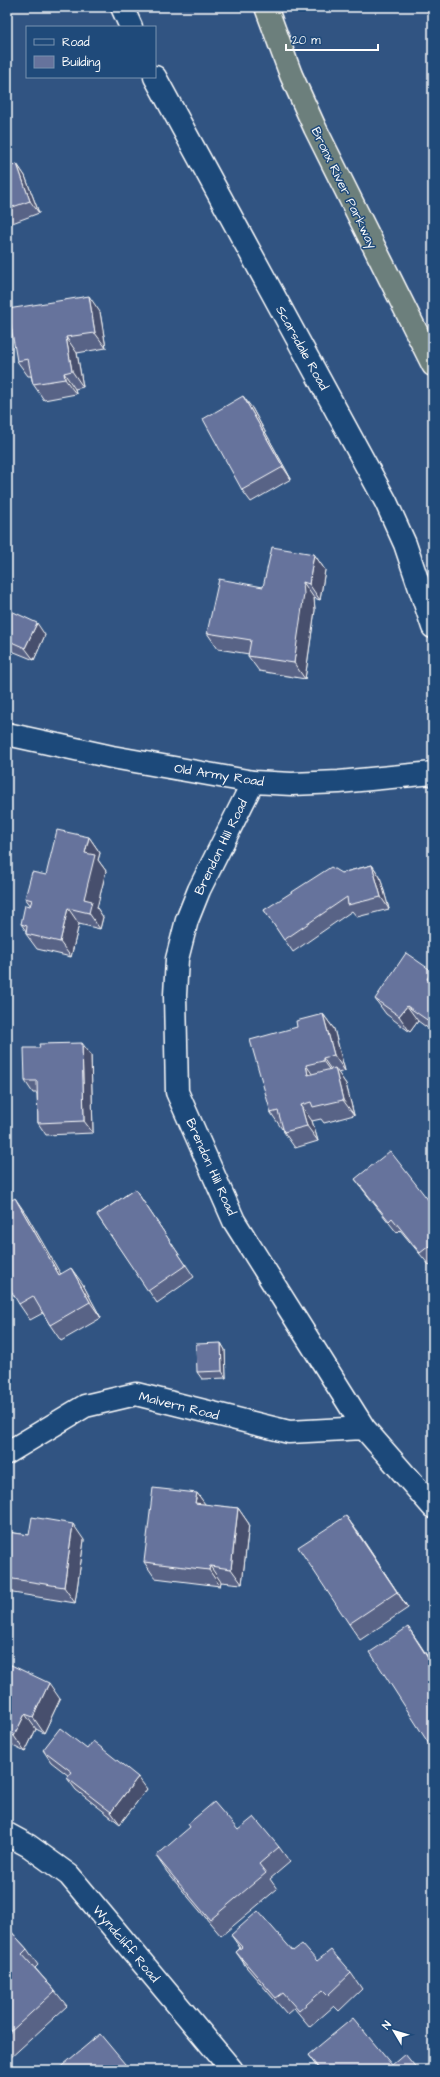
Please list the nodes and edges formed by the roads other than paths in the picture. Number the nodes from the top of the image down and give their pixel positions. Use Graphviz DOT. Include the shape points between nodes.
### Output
graph roads {
  1 [pos="122,7"];
  2 [pos="266,7"];
  3 [pos="131,26"];
  4 [pos="156,78"];
  5 [pos="433,365"];
  6 [pos="433,627"];
  7 [pos="7,734"];
  8 [pos="433,773"];
  9 [pos="253,782"];
  10 [pos="364,1428"];
  11 [pos="7,1453"];
  12 [pos="433,1507"];
  13 [pos="7,1834"];
  14 [pos="232,2070"];
  1 -- 3 [label="street"];
  2 -- 5 [label="highway, Bronx River Parkway" via="291,75 315,128"];
  4 -- 6 [label="street, Scarsdale Road" via="386,502 405,544"];
  7 -- 9 [label="street, Old Army Road" via="112,757"];
  8 -- 9 [label="street, Old Army Road" via="338,782"];
  9 -- 10 [label="street, Brendon Hill Road" via="199,890 187,920 177,959 174,995 177,1092 234,1221"];
  10 -- 11 [label="street, Malvern Road" via="289,1432 136,1394 85,1406"];
  10 -- 12 [label="street, Brendon Hill Road"];
  13 -- 14 [label="street, Wyndcliff Road" via="29,1846 69,1875"];
}
